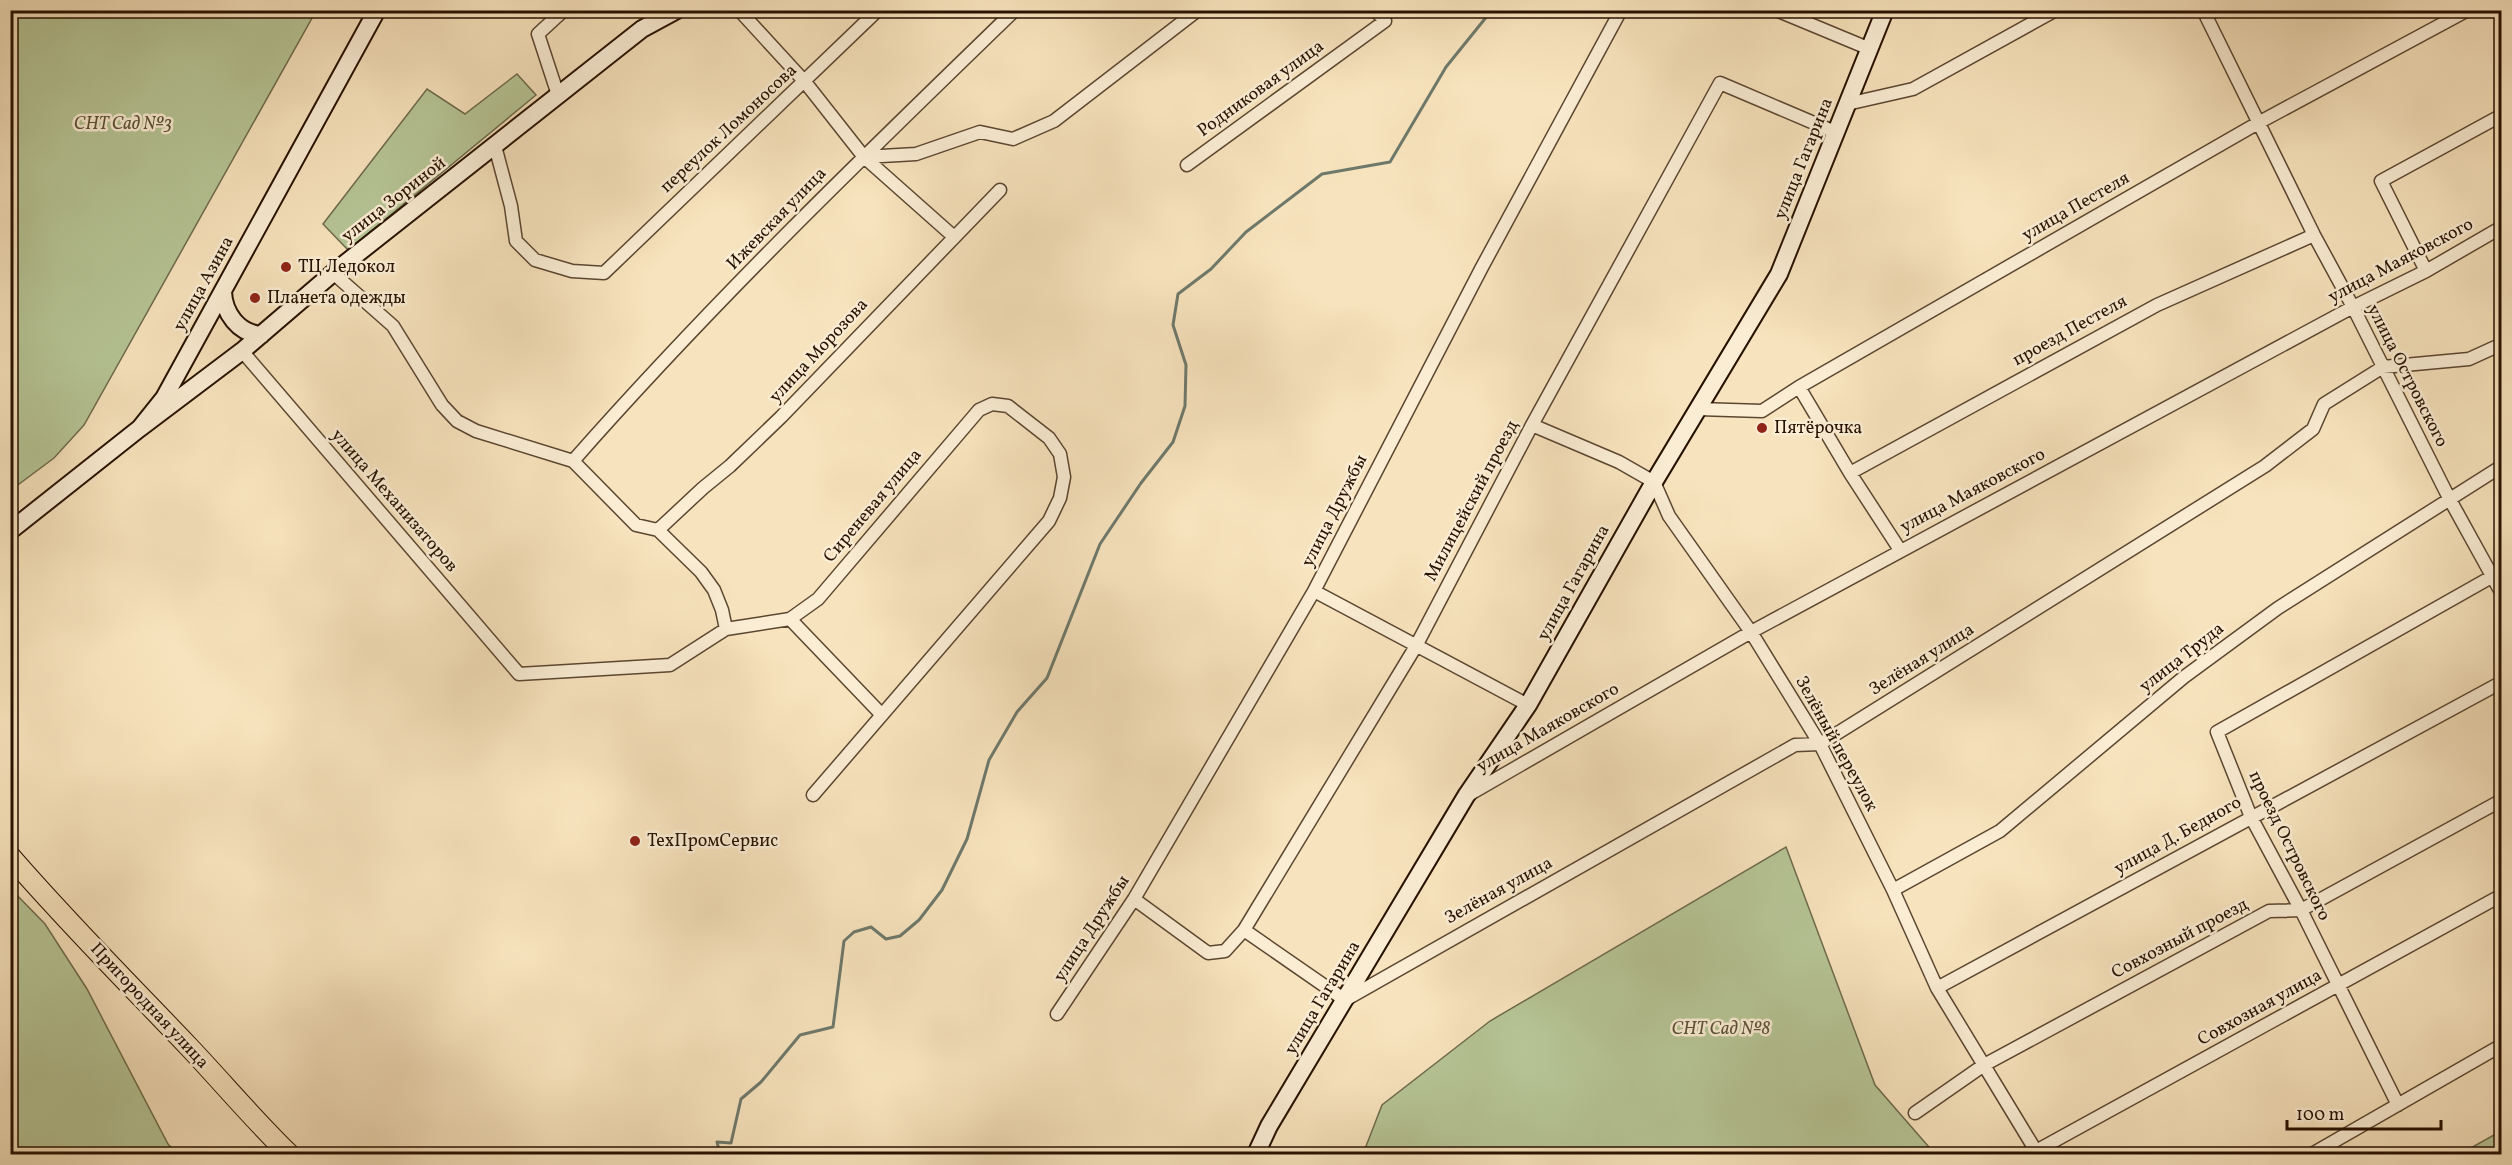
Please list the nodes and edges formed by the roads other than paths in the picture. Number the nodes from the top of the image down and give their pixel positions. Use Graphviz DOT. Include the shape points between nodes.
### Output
graph roads {
  1 [pos="377,10"];
  2 [pos="564,10"];
  3 [pos="677,10"];
  4 [pos="740,10"];
  5 [pos="878,10"];
  6 [pos="1016,10"];
  7 [pos="1198,10"];
  8 [pos="1376,10"];
  9 [pos="1622,10"];
  10 [pos="1776,10"];
  11 [pos="1885,10"];
  12 [pos="2056,10"];
  13 [pos="2203,10"];
  14 [pos="2468,10"];
  15 [pos="1870,49"];
  16 [pos="805,82"];
  17 [pos="558,95"];
  18 [pos="1847,104"];
  19 [pos="2502,115"];
  20 [pos="2258,123"];
  21 [pos="1834,132"];
  22 [pos="495,146"];
  23 [pos="864,157"];
  24 [pos="1187,165"];
  25 [pos="1000,190"];
  26 [pos="2502,227"];
  27 [pos="2314,235"];
  28 [pos="953,236"];
  29 [pos="2426,271"];
  30 [pos="333,273"];
  31 [pos="223,292"];
  32 [pos="2353,307"];
  33 [pos="261,335"];
  34 [pos="2502,344"];
  35 [pos="242,351"];
  36 [pos="2383,367"];
  37 [pos="1799,387"];
  38 [pos="1698,409"];
  39 [pos="1532,425"];
  40 [pos="140,428"];
  41 [pos="573,461"];
  42 [pos="2502,466"];
  43 [pos="1850,473"];
  44 [pos="1654,482"];
  45 [pos="2449,498"];
  46 [pos="658,530"];
  47 [pos="10,531"];
  48 [pos="1900,550"];
  49 [pos="2497,573"];
  50 [pos="1314,591"];
  51 [pos="2502,594"];
  52 [pos="790,619"];
  53 [pos="726,629"];
  54 [pos="1750,632"];
  55 [pos="1416,646"];
  56 [pos="2502,682"];
  57 [pos="1528,705"];
  58 [pos="882,715"];
  59 [pos="1820,744"];
  60 [pos="813,795"];
  61 [pos="1467,796"];
  62 [pos="2502,800"];
  63 [pos="2251,817"];
  64 [pos="10,856"];
  65 [pos="1893,890"];
  66 [pos="2502,895"];
  67 [pos="1134,899"];
  68 [pos="2301,910"];
  69 [pos="1244,930"];
  70 [pos="2339,985"];
  71 [pos="1937,988"];
  72 [pos="1345,1000"];
  73 [pos="1057,1014"];
  74 [pos="2502,1045"];
  75 [pos="1984,1065"];
  76 [pos="2397,1105"];
  77 [pos="1915,1113"];
  78 [pos="2036,1151"];
  79 [pos="290,1155"];
  80 [pos="1256,1155"];
  81 [pos="2312,1155"];
  1 -- 31 [label="main road, улица Азина"];
  2 -- 17 [label="street" via="538,34"];
  3 -- 17 [label="main road, улица Зориной" via="642,29"];
  4 -- 16 [label="street"];
  5 -- 16 [label="street, переулок Ломоносова"];
  6 -- 23 [label="street, Ижевская улица"];
  7 -- 23 [label="street" via="1054,121 1012,139 980,132 916,154"];
  8 -- 24 [label="street, Родниковая улица" via="1385,21"];
  9 -- 50 [label="street, улица Дружбы" via="1481,269"];
  10 -- 15 [label="street"];
  11 -- 15 [label="main road, улица Гагарина"];
  12 -- 18 [label="street" via="1912,89"];
  13 -- 20 [label="street, улица Островского"];
  14 -- 20 [label="street, улица Пестеля"];
  15 -- 18 [label="main road, улица Гагарина"];
  16 -- 22 [label="street, переулок Ломоносова" via="604,273 572,271 535,260 516,241"];
  16 -- 23 [label="street"];
  17 -- 22 [label="main road, улица Зориной"];
  18 -- 21 [label="main road, улица Гагарина"];
  19 -- 29 [label="street" via="2381,181"];
  20 -- 27 [label="street, улица Островского"];
  20 -- 37 [label="street, улица Пестеля"];
  21 -- 38 [label="main road, улица Гагарина" via="1779,274"];
  21 -- 39 [label="street, Милицейский проезд" via="1720,83"];
  22 -- 30 [label="main road, улица Зориной"];
  23 -- 28 [label="street"];
  23 -- 41 [label="street, Ижевская улица" via="636,388"];
  25 -- 28 [label="street, улица Морозова"];
  26 -- 29 [label="street, улица Маяковского"];
  27 -- 32 [label="street, улица Островского"];
  27 -- 43 [label="street, проезд Пестеля" via="2157,305"];
  28 -- 46 [label="street, улица Морозова" via="781,417"];
  29 -- 32 [label="street, улица Маяковского"];
  30 -- 33 [label="main road, улица Зориной"];
  30 -- 41 [label="street" via="393,326 442,405 457,421 476,431"];
  31 -- 33 [label="main road" via="226,310 236,323 245,331"];
  31 -- 40 [label="main road, улица Азина" via="164,398"];
  32 -- 36 [label="street, улица Островского"];
  32 -- 48 [label="street, улица Маяковского"];
  33 -- 35 [label="main road, улица Зориной"];
  34 -- 36 [label="street, Зелёная улица" via="2469,359"];
  35 -- 40 [label="main road, улица Зориной"];
  35 -- 53 [label="street, улица Механизаторов" via="519,674 670,665"];
  36 -- 45 [label="street, улица Островского"];
  36 -- 59 [label="street, Зелёная улица" via="2324,404 2313,429 2265,466"];
  37 -- 38 [label="street, улица Пестеля" via="1762,411"];
  37 -- 43 [label="street"];
  38 -- 44 [label="main road, улица Гагарина"];
  39 -- 44 [label="street" via="1619,462"];
  39 -- 55 [label="street, Милицейский проезд"];
  40 -- 47 [label="main road, улица Азина"];
  41 -- 46 [label="street" via="636,525"];
  42 -- 45 [label="street, улица Труда"];
  43 -- 48 [label="street"];
  44 -- 54 [label="street, Зелёный переулок" via="1670,516"];
  44 -- 57 [label="main road, улица Гагарина"];
  45 -- 49 [label="street, улица Островского"];
  45 -- 65 [label="street, улица Труда" via="2278,608 2184,677 2000,831"];
  46 -- 53 [label="street" via="714,590"];
  48 -- 54 [label="street, улица Маяковского"];
  49 -- 51 [label="street, улица Островского"];
  49 -- 63 [label="street, проезд Островского" via="2217,732"];
  50 -- 55 [label="street"];
  50 -- 67 [label="street, улица Дружбы"];
  52 -- 53 [label="street"];
  52 -- 58 [label="street"];
  52 -- 58 [label="street, Сиреневая улица" via="818,599 979,410 992,404 1008,406 1049,438 1060,454 1064,477 1060,498 1048,521"];
  54 -- 59 [label="street, Зелёный переулок"];
  54 -- 61 [label="street, улица Маяковского"];
  55 -- 57 [label="street"];
  55 -- 69 [label="street, Милицейский проезд"];
  56 -- 63 [label="street, улица Д. Бедного"];
  57 -- 61 [label="main road, улица Гагарина"];
  58 -- 60 [label="street"];
  59 -- 65 [label="street, Зелёный переулок"];
  59 -- 72 [label="street, Зелёная улица" via="1795,745"];
  61 -- 72 [label="main road, улица Гагарина"];
  62 -- 68 [label="street, Совхозный проезд"];
  63 -- 68 [label="street, проезд Островского"];
  63 -- 71 [label="street, улица Д. Бедного"];
  64 -- 79 [label="main road, Пригородная улица"];
  65 -- 71 [label="street, Зелёный переулок"];
  66 -- 70 [label="street, Совхозная улица"];
  67 -- 69 [label="street, Милицейский проезд" via="1208,953 1225,951"];
  67 -- 73 [label="street, улица Дружбы"];
  68 -- 70 [label="street, проезд Островского"];
  68 -- 75 [label="street, Совхозный проезд" via="2270,911"];
  69 -- 72 [label="street"];
  70 -- 76 [label="street, проезд Островского"];
  70 -- 78 [label="street, Совхозная улица"];
  71 -- 75 [label="street, Зелёный переулок"];
  72 -- 80 [label="main road, улица Гагарина" via="1269,1126"];
  74 -- 76 [label="street"];
  75 -- 77 [label="street, Совхозный проезд"];
  75 -- 78 [label="street, Зелёный переулок"];
  76 -- 81 [label="street"];
}
